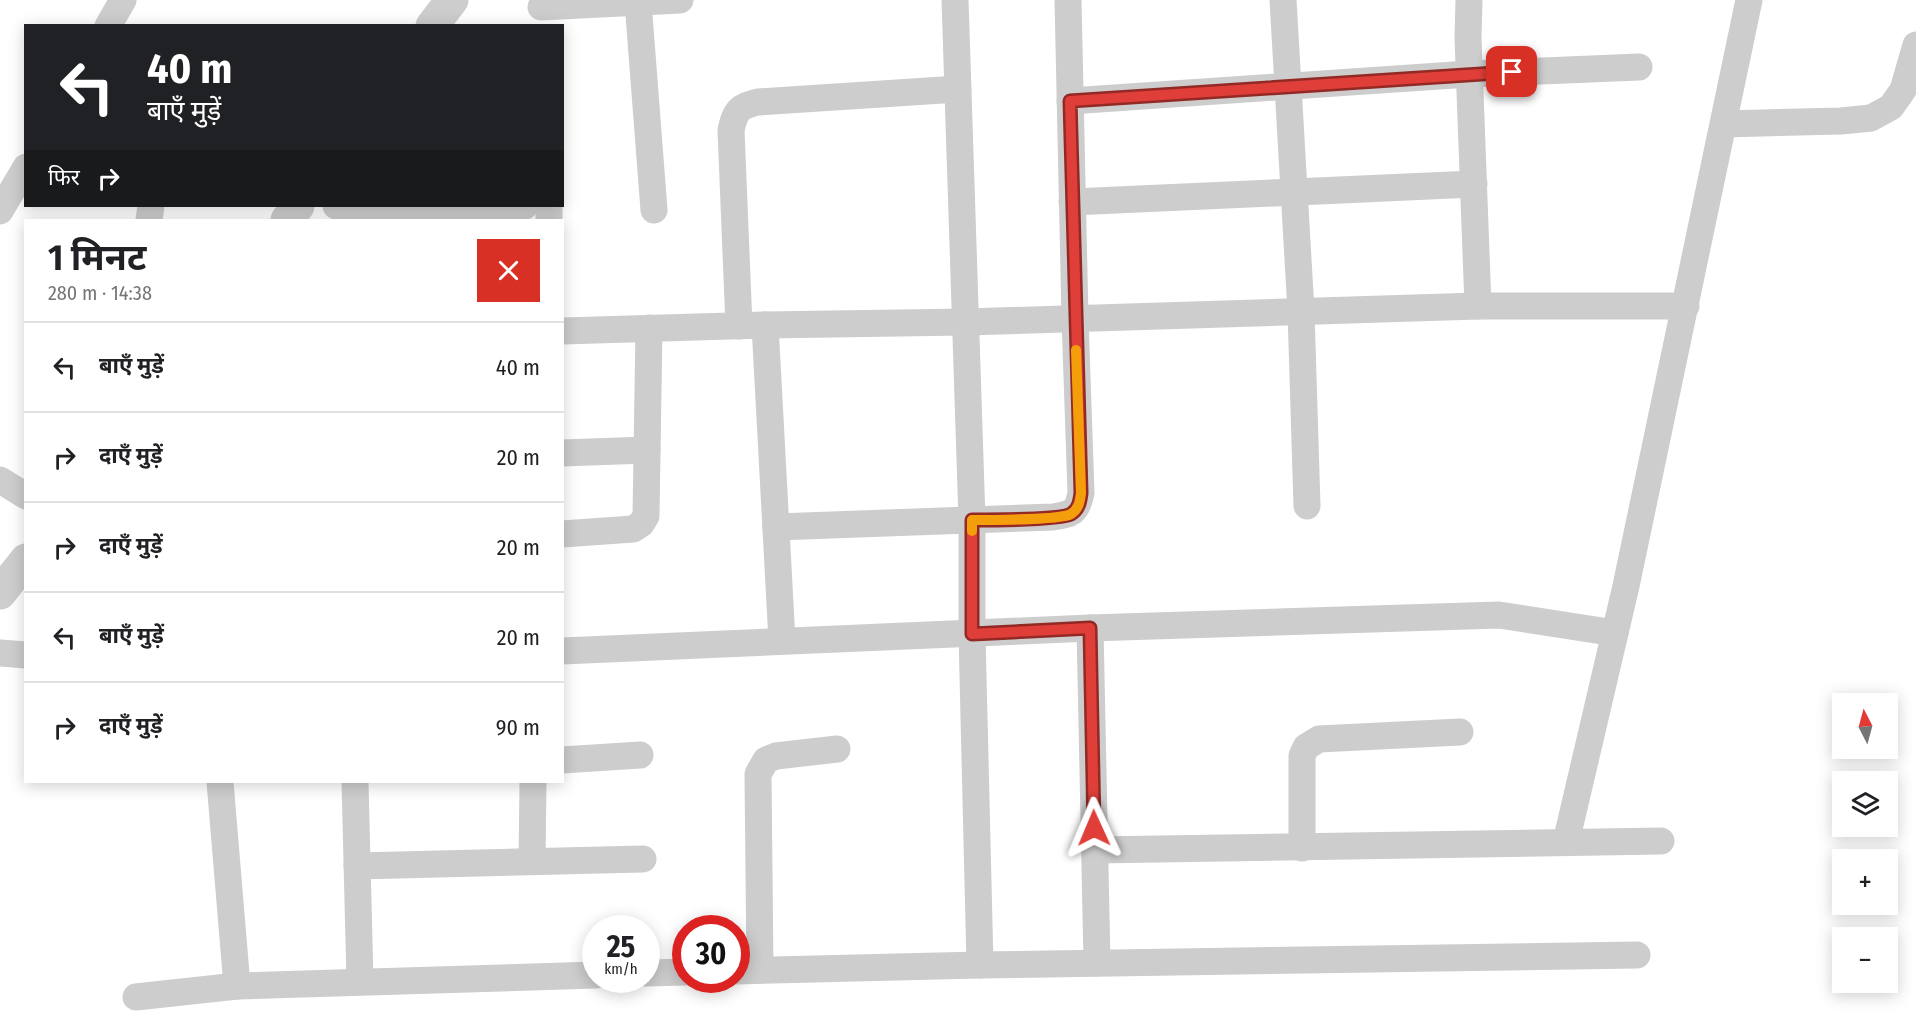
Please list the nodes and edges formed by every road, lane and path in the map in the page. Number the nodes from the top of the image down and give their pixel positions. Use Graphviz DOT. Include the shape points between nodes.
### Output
graph roads {
  1 [pos="123,0"];
  2 [pos="452,0"];
  3 [pos="680,0"];
  4 [pos="956,0"];
  5 [pos="1068,0"];
  6 [pos="1283,0"];
  7 [pos="1469,0"];
  8 [pos="1749,0"];
  9 [pos="638,2"];
  10 [pos="541,11"];
  11 [pos="109,24"];
  12 [pos="434,24"];
  13 [pos="1916,45"];
  14 [pos="1639,67"];
  15 [pos="1469,74"];
  16 [pos="1287,87"];
  17 [pos="958,89"];
  18 [pos="1070,101"];
  19 [pos="1724,124"];
  20 [pos="24,170"];
  21 [pos="1474,184"];
  22 [pos="1294,192"];
  23 [pos="1072,202"];
  24 [pos="297,207"];
  25 [pos="339,207"];
  26 [pos="504,207"];
  27 [pos="654,210"];
  28 [pos="0,211"];
  29 [pos="288,219"];
  30 [pos="1478,306"];
  31 [pos="1686,306"];
  32 [pos="1301,311"];
  33 [pos="1075,318"];
  34 [pos="966,322"];
  35 [pos="752,325"];
  36 [pos="649,328"];
  37 [pos="564,331"];
  38 [pos="647,450"];
  39 [pos="564,453"];
  40 [pos="0,480"];
  41 [pos="24,495"];
  42 [pos="1307,506"];
  43 [pos="972,520"];
  44 [pos="776,527"];
  45 [pos="564,534"];
  46 [pos="24,563"];
  47 [pos="0,593"];
  48 [pos="1090,628"];
  49 [pos="1615,633"];
  50 [pos="972,634"];
  51 [pos="782,641"];
  52 [pos="564,651"];
  53 [pos="0,653"];
  54 [pos="24,655"];
  55 [pos="1460,732"];
  56 [pos="837,749"];
  57 [pos="640,755"];
  58 [pos="564,760"];
  59 [pos="220,783"];
  60 [pos="355,783"];
  61 [pos="533,783"];
  62 [pos="1661,841"];
  63 [pos="1566,842"];
  64 [pos="1302,848"];
  65 [pos="1095,850"];
  66 [pos="643,858"];
  67 [pos="532,861"];
  68 [pos="357,866"];
  69 [pos="750,932"];
  70 [pos="1637,955"];
  71 [pos="1097,963"];
  72 [pos="980,964"];
  73 [pos="750,971"];
  74 [pos="582,975"];
  75 [pos="360,981"];
  76 [pos="237,986"];
  77 [pos="136,996"];
  1 -- 11 [label="street"];
  2 -- 12 [label="street"];
  3 -- 9 [label="street"];
  4 -- 17 [label="street"];
  5 -- 18 [label="street"];
  6 -- 16 [label="street"];
  7 -- 15 [label="street"];
  8 -- 19 [label="street"];
  9 -- 10 [label="street"];
  9 -- 27 [label="street"];
  13 -- 19 [label="street" via="1903,90 1891,107 1871,118"];
  14 -- 15 [label="street"];
  15 -- 16 [label="street"];
  15 -- 21 [label="street"];
  16 -- 18 [label="street"];
  16 -- 22 [label="street"];
  17 -- 34 [label="street"];
  17 -- 35 [label="street" via="742,106 731,130"];
  18 -- 23 [label="street"];
  19 -- 31 [label="street"];
  20 -- 28 [label="street"];
  21 -- 22 [label="street"];
  21 -- 30 [label="street"];
  22 -- 23 [label="street"];
  22 -- 32 [label="street"];
  23 -- 33 [label="street"];
  24 -- 29 [label="street"];
  25 -- 26 [label="street" via="376,213"];
  30 -- 31 [label="street"];
  30 -- 32 [label="street"];
  31 -- 49 [label="street"];
  32 -- 33 [label="street"];
  32 -- 42 [label="street"];
  33 -- 34 [label="street"];
  33 -- 43 [label="street" via="1079,506 1071,514 1053,517"];
  34 -- 35 [label="street"];
  34 -- 43 [label="street"];
  35 -- 36 [label="street"];
  35 -- 44 [label="street"];
  36 -- 37 [label="street"];
  36 -- 38 [label="street"];
  38 -- 39 [label="street"];
  38 -- 45 [label="street" via="646,509 641,524 633,529"];
  40 -- 41 [label="street"];
  43 -- 44 [label="street"];
  43 -- 50 [label="street"];
  44 -- 51 [label="street"];
  46 -- 47 [label="street"];
  48 -- 49 [label="street" via="1499,615"];
  48 -- 50 [label="street"];
  48 -- 65 [label="street"];
  49 -- 63 [label="street"];
  50 -- 51 [label="street"];
  50 -- 72 [label="street"];
  51 -- 52 [label="street"];
  53 -- 54 [label="street"];
  55 -- 64 [label="street" via="1319,739 1306,747 1302,756"];
  56 -- 69 [label="street" via="776,756 766,760 758,774"];
  57 -- 58 [label="street"];
  59 -- 76 [label="street"];
  60 -- 68 [label="street"];
  61 -- 67 [label="street"];
  62 -- 63 [label="street"];
  63 -- 64 [label="street"];
  64 -- 65 [label="street"];
  65 -- 71 [label="street"];
  66 -- 67 [label="street"];
  67 -- 68 [label="street"];
  68 -- 75 [label="street"];
  70 -- 71 [label="street"];
  71 -- 72 [label="street"];
  72 -- 73 [label="street"];
  74 -- 75 [label="street"];
  75 -- 76 [label="street"];
  76 -- 77 [label="street"];
}
